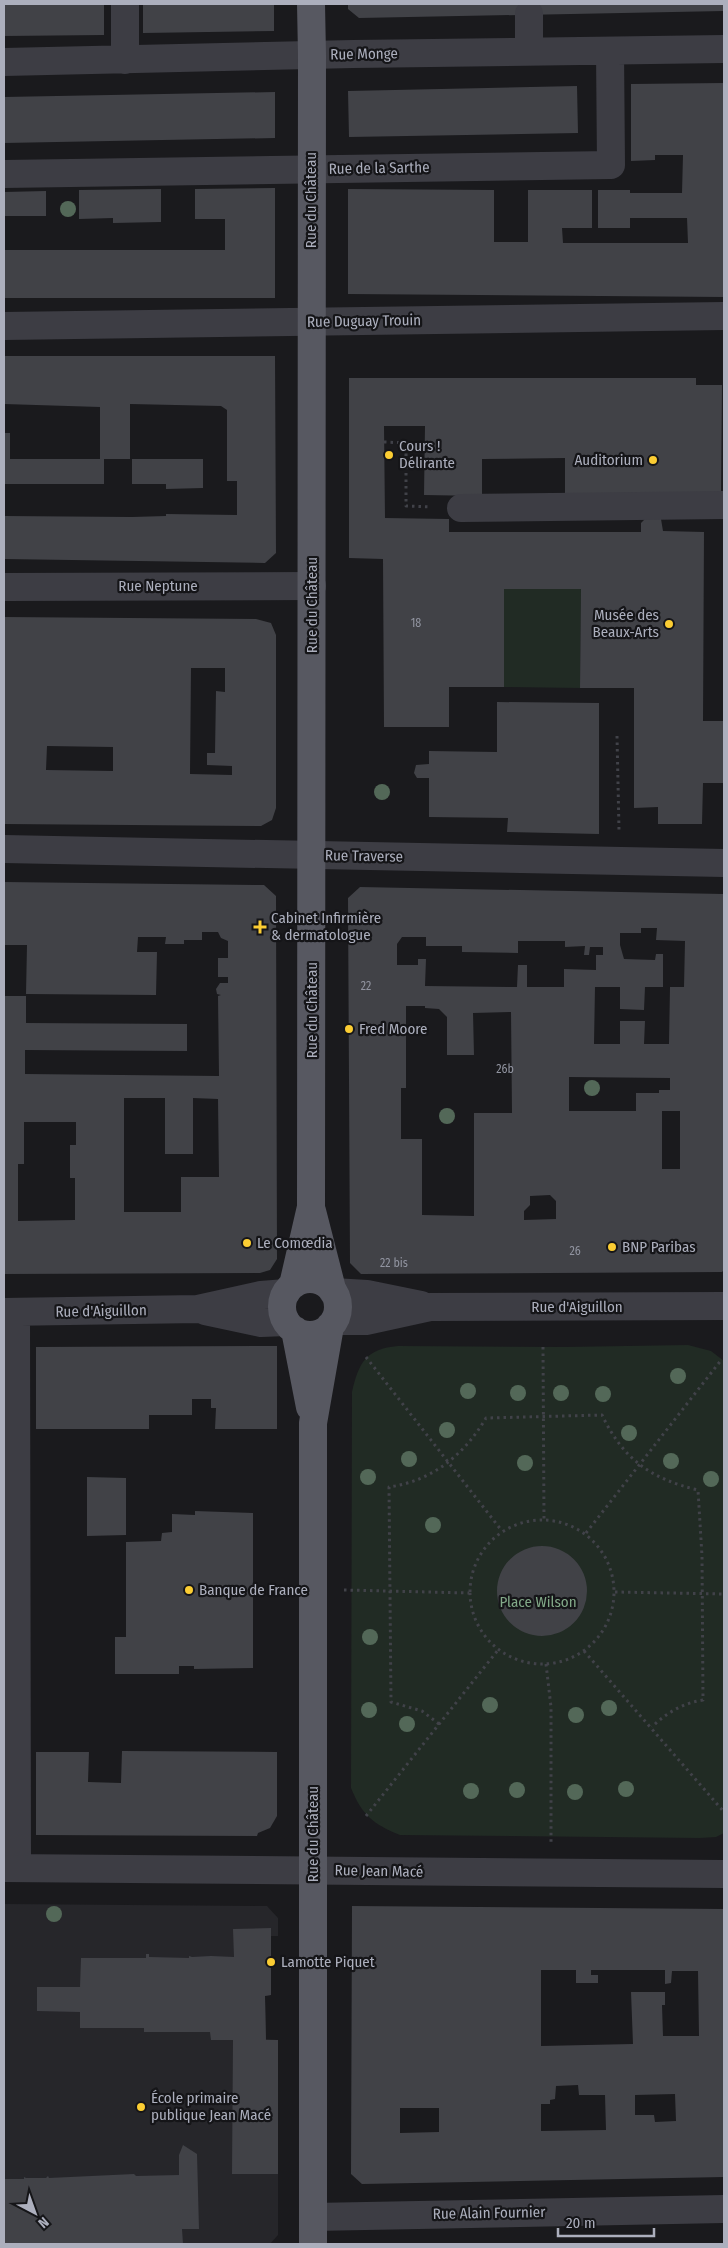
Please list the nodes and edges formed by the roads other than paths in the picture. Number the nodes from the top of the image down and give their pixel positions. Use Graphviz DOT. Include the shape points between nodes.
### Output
graph roads {
  1 [pos="125,4"];
  2 [pos="311,4"];
  3 [pos="529,14"];
  4 [pos="724,49"];
  5 [pos="529,51"];
  6 [pos="610,51"];
  7 [pos="312,55"];
  8 [pos="125,60"];
  9 [pos="4,62"];
  10 [pos="311,169"];
  11 [pos="4,174"];
  12 [pos="724,316"];
  13 [pos="311,322"];
  14 [pos="4,326"];
  15 [pos="724,505"];
  16 [pos="461,508"];
  17 [pos="312,586"];
  18 [pos="4,587"];
  19 [pos="4,849"];
  20 [pos="312,855"];
  21 [pos="724,863"];
  22 [pos="311,1207"];
  23 [pos="290,1289"];
  24 [pos="332,1291"];
  25 [pos="724,1306"];
  26 [pos="430,1307"];
  27 [pos="198,1309"];
  28 [pos="10,1312"];
  29 [pos="332,1324"];
  30 [pos="291,1326"];
  31 [pos="313,1423"];
  32 [pos="10,1868"];
  33 [pos="313,1871"];
  34 [pos="724,1874"];
  35 [pos="724,2209"];
  36 [pos="313,2217"];
  37 [pos="313,2244"];
  1 -- 8 [label="street"];
  2 -- 7 [label="main road, Rue du Château"];
  3 -- 5 [label="street"];
  4 -- 6 [label="street, Rue Monge"];
  5 -- 6 [label="street, Rue Monge"];
  5 -- 7 [label="street, Rue Monge"];
  6 -- 10 [label="street, Rue de la Sarthe" via="611,165"];
  7 -- 8 [label="street, Rue Monge"];
  7 -- 10 [label="main road, Rue du Château"];
  8 -- 9 [label="street, Rue Monge"];
  10 -- 11 [label="street, Rue de la Sarthe"];
  10 -- 13 [label="main road, Rue du Château"];
  12 -- 13 [label="street, Rue Duguay Trouin"];
  13 -- 14 [label="street, Rue Duguay Trouin"];
  13 -- 17 [label="main road, Rue du Château"];
  15 -- 16 [label="street"];
  17 -- 18 [label="street, Rue Neptune"];
  17 -- 20 [label="main road, Rue du Château"];
  19 -- 20 [label="street, Rue Traverse"];
  20 -- 21 [label="street, Rue Traverse"];
  20 -- 22 [label="main road, Rue du Château"];
  22 -- 23 [label="main road, Rue du Château"];
  22 -- 24 [label="main road, Rue du Château"];
  23 -- 24 [label="main road" via="302,1280 312,1279 323,1282"];
  23 -- 27 [label="street, Rue d'Aiguillon"];
  23 -- 30 [label="main road" via="282,1302 283,1312"];
  24 -- 26 [label="street, Rue d'Aiguillon" via="367,1294"];
  24 -- 29 [label="main road" via="337,1299 337,1311"];
  25 -- 26 [label="street, Rue d'Aiguillon"];
  26 -- 29 [label="street, Rue d'Aiguillon" via="366,1321"];
  27 -- 28 [label="street, Rue d'Aiguillon"];
  27 -- 30 [label="street, Rue d'Aiguillon"];
  28 -- 32 [label="street"];
  29 -- 30 [label="main road" via="316,1334 305,1335"];
  29 -- 31 [label="main road, Rue du Château"];
  30 -- 31 [label="main road, Rue du Château"];
  31 -- 33 [label="main road, Rue du Château"];
  32 -- 33 [label="street, Rue Jean Macé"];
  33 -- 34 [label="street, Rue Jean Macé"];
  33 -- 36 [label="main road, Rue du Château"];
  35 -- 36 [label="street, Rue Alain Fournier"];
  36 -- 37 [label="main road, Rue du Château"];
}
